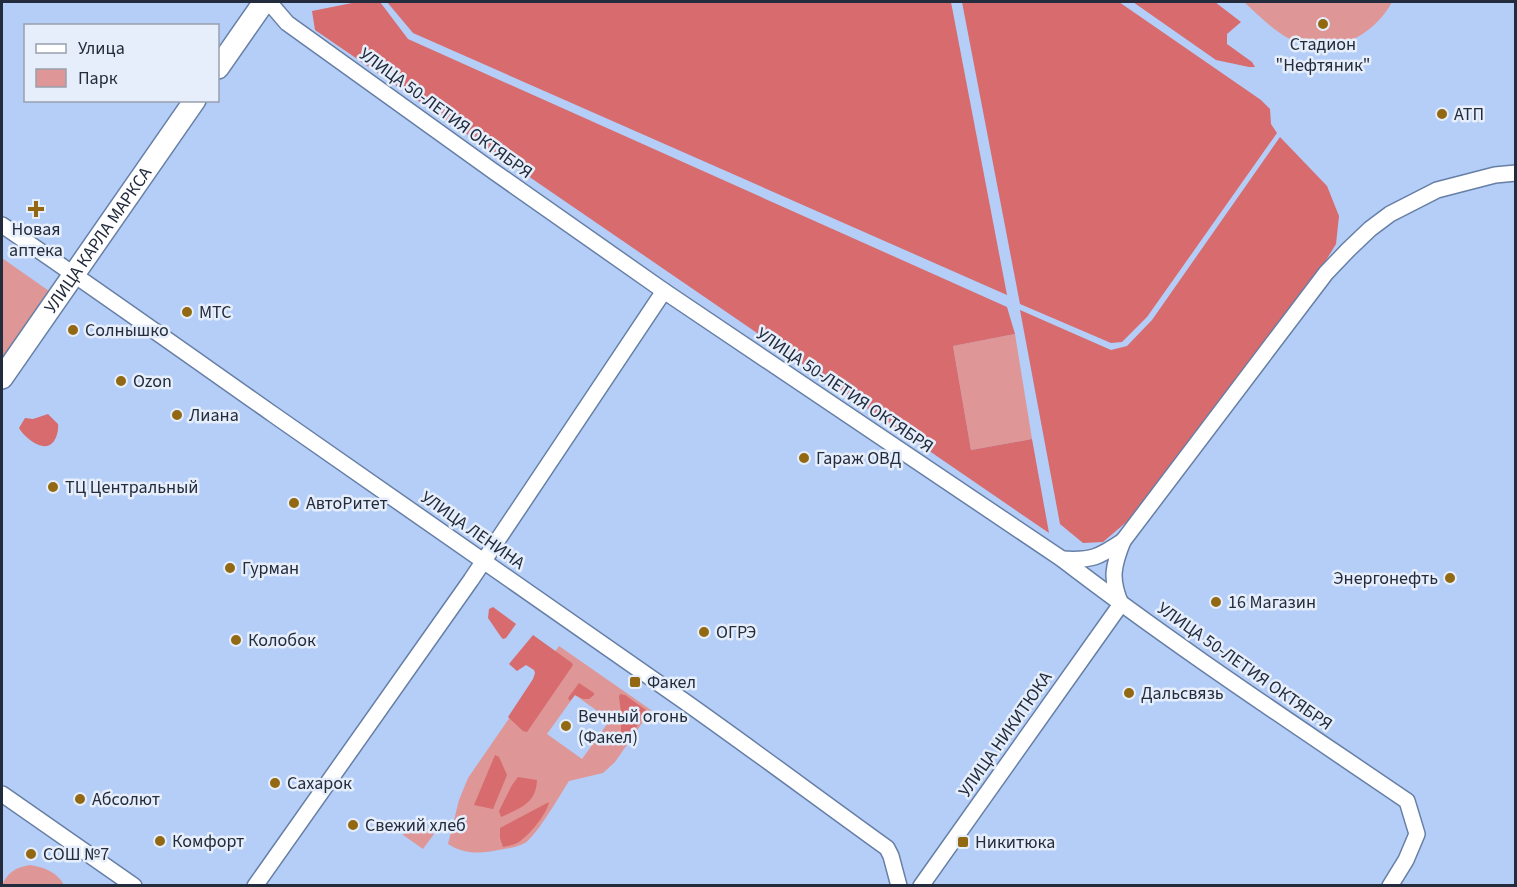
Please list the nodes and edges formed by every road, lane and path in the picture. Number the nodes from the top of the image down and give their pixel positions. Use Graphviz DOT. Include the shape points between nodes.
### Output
graph roads {
  1 [pos="264,2"];
  2 [pos="269,2"];
  3 [pos="219,67"];
  4 [pos="194,102"];
  5 [pos="1515,173"];
  6 [pos="2,225"];
  7 [pos="74,274"];
  8 [pos="664,291"];
  9 [pos="2,378"];
  10 [pos="1123,541"];
  11 [pos="1062,559"];
  12 [pos="483,561"];
  13 [pos="1121,604"];
  14 [pos="2,794"];
  15 [pos="134,885"];
  16 [pos="255,885"];
  17 [pos="899,885"];
  18 [pos="921,885"];
  19 [pos="1390,885"];
  1 -- 3 [label="street"];
  2 -- 8 [label="street, УЛИЦА 50-ЛЕТИЯ ОКТЯБРЯ" via="287,23"];
  4 -- 7 [label="street, УЛИЦА КАРЛА МАРКСА"];
  5 -- 10 [label="street" via="1437,190 1370,229 1326,273"];
  6 -- 7 [label="street, УЛИЦА ЛЕНИНА"];
  7 -- 9 [label="street, УЛИЦА КАРЛА МАРКСА"];
  7 -- 12 [label="street, УЛИЦА ЛЕНИНА"];
  8 -- 11 [label="street, УЛИЦА 50-ЛЕТИЯ ОКТЯБРЯ"];
  8 -- 12 [label="street"];
  10 -- 11 [label="street" via="1102,555"];
  10 -- 13 [label="street" via="1115,562 1114,580"];
  11 -- 13 [label="street, УЛИЦА 50-ЛЕТИЯ ОКТЯБРЯ"];
  12 -- 16 [label="street"];
  12 -- 17 [label="street, УЛИЦА ЛЕНИНА" via="887,848"];
  13 -- 18 [label="street, УЛИЦА НИКИТЮКА"];
  13 -- 19 [label="street, УЛИЦА 50-ЛЕТИЯ ОКТЯБРЯ" via="1407,801 1417,834"];
  14 -- 15 [label="street"];
}
